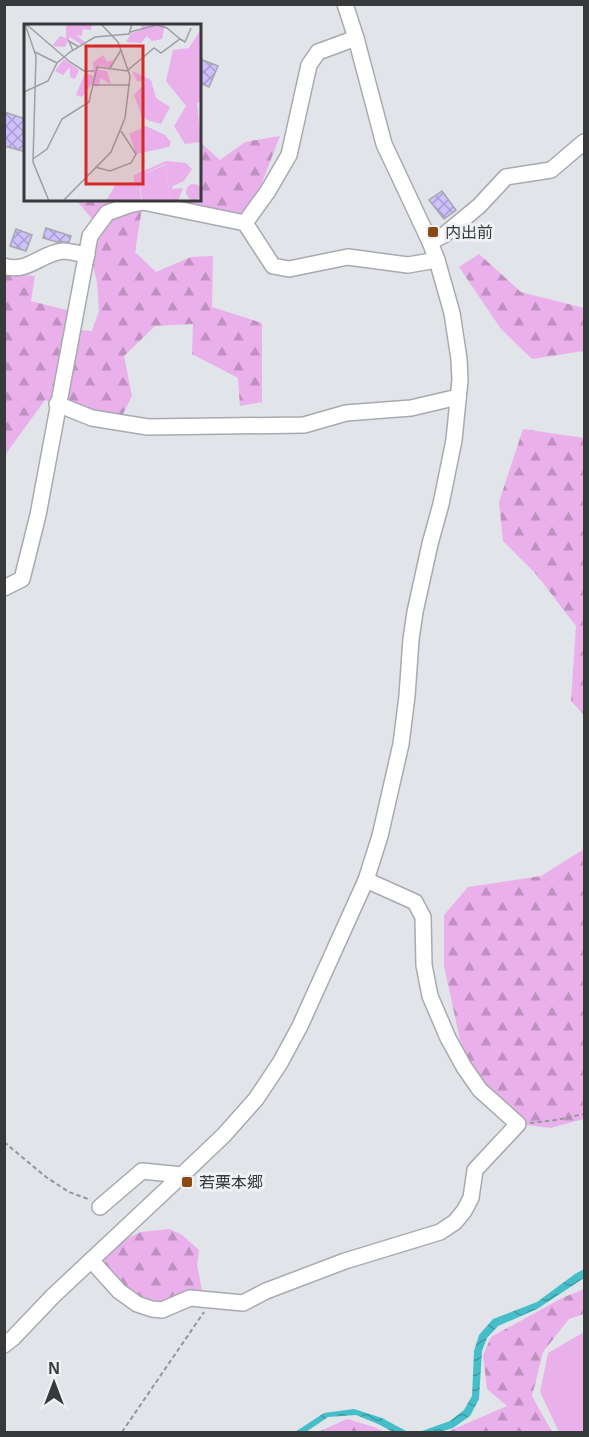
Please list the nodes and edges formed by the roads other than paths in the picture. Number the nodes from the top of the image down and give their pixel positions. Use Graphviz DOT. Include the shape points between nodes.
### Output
graph roads {
  1 [pos="345,4"];
  2 [pos="356,38"];
  3 [pos="585,142"];
  4 [pos="245,224"];
  5 [pos="430,242"];
  6 [pos="87,255"];
  7 [pos="437,260"];
  8 [pos="4,266"];
  9 [pos="458,398"];
  10 [pos="57,404"];
  11 [pos="4,588"];
  12 [pos="366,880"];
  13 [pos="183,1175"];
  14 [pos="100,1207"];
  15 [pos="91,1260"];
  16 [pos="4,1345"];
  1 -- 2 [label="street"];
  2 -- 4 [label="street" via="318,52 309,65 289,155"];
  2 -- 5 [label="street" via="384,144"];
  3 -- 5 [label="street" via="551,170 506,177 470,213"];
  4 -- 6 [label="street" via="143,202 107,213 90,236"];
  4 -- 7 [label="street" via="273,266 289,269 348,257 408,265"];
  5 -- 7 [label="street"];
  6 -- 8 [label="street" via="64,251 46,255 26,267"];
  6 -- 10 [label="street"];
  7 -- 9 [label="street" via="457,343"];
  9 -- 10 [label="street" via="411,408 346,413 304,425 148,426 92,418"];
  9 -- 12 [label="street" via="448,472 415,612 401,744"];
  10 -- 11 [label="street" via="38,515 22,579"];
  12 -- 13 [label="street" via="280,1063 256,1099"];
  12 -- 15 [label="street" via="416,902 423,917 424,965 430,996 448,1038 480,1090 518,1124 475,1170 471,1198 464,1211 440,1232 345,1261 266,1291 243,1304 190,1298 162,1310 152,1309 119,1291"];
  13 -- 14 [label="street" via="142,1171"];
  13 -- 15 [label="street"];
  15 -- 16 [label="street"];
}
